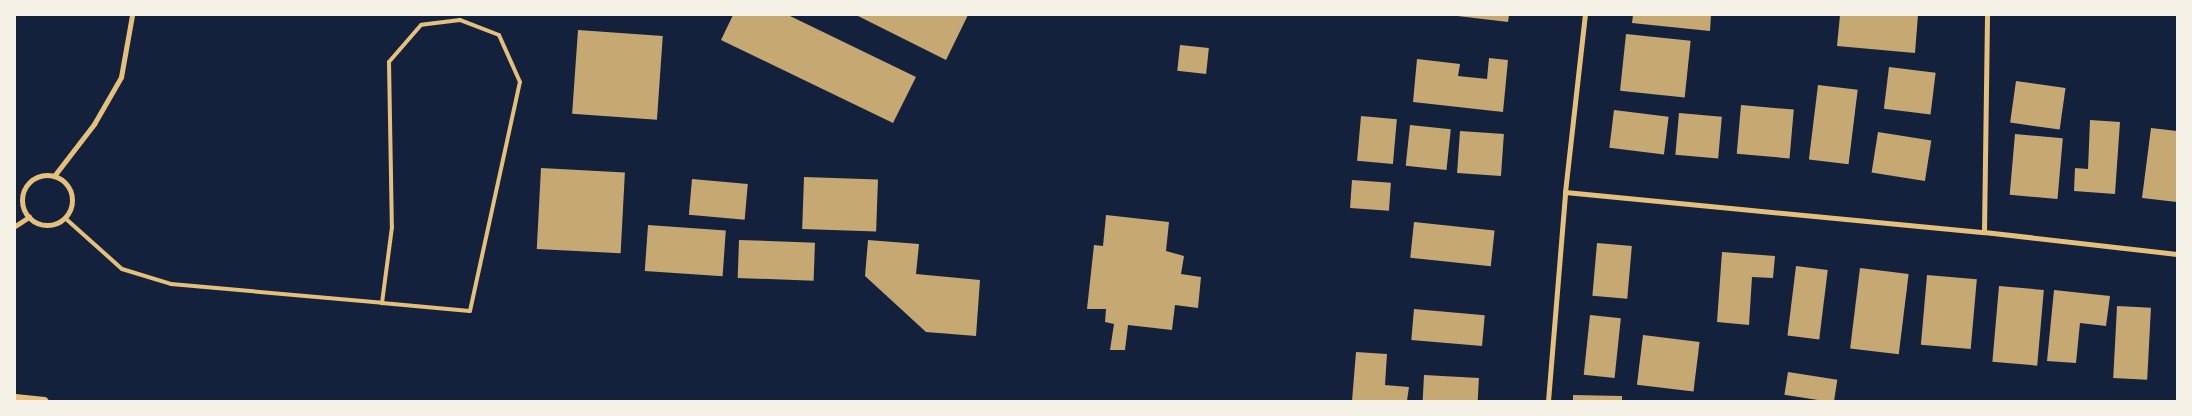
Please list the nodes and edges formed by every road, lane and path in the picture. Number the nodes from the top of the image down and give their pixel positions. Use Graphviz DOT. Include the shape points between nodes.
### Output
graph roads {
  1 [pos="132,15"];
  2 [pos="1586,15"];
  3 [pos="1987,15"];
  4 [pos="54,176"];
  5 [pos="1565,192"];
  6 [pos="29,217"];
  7 [pos="65,218"];
  8 [pos="15,226"];
  9 [pos="1984,232"];
  10 [pos="2177,254"];
  11 [pos="382,303"];
  12 [pos="15,398"];
  13 [pos="44,401"];
  14 [pos="1548,401"];
  1 -- 4 [label="street" via="121,77 94,124"];
  2 -- 5 [label="street"];
  3 -- 9 [label="street"];
  4 -- 6 [label="street" via="38,176 24,190 24,210"];
  4 -- 7 [label="street" via="62,179 72,194 72,204"];
  5 -- 9 [label="street"];
  5 -- 14 [label="street"];
  6 -- 7 [label="street" via="44,225"];
  6 -- 8 [label="street"];
  7 -- 11 [label="lane" via="122,269 171,284"];
  9 -- 10 [label="street"];
  11 -- 11 [label="lane" via="470,311 520,82 499,35 460,20 421,25 388,62 392,227"];
  12 -- 13 [label="street"];
}
